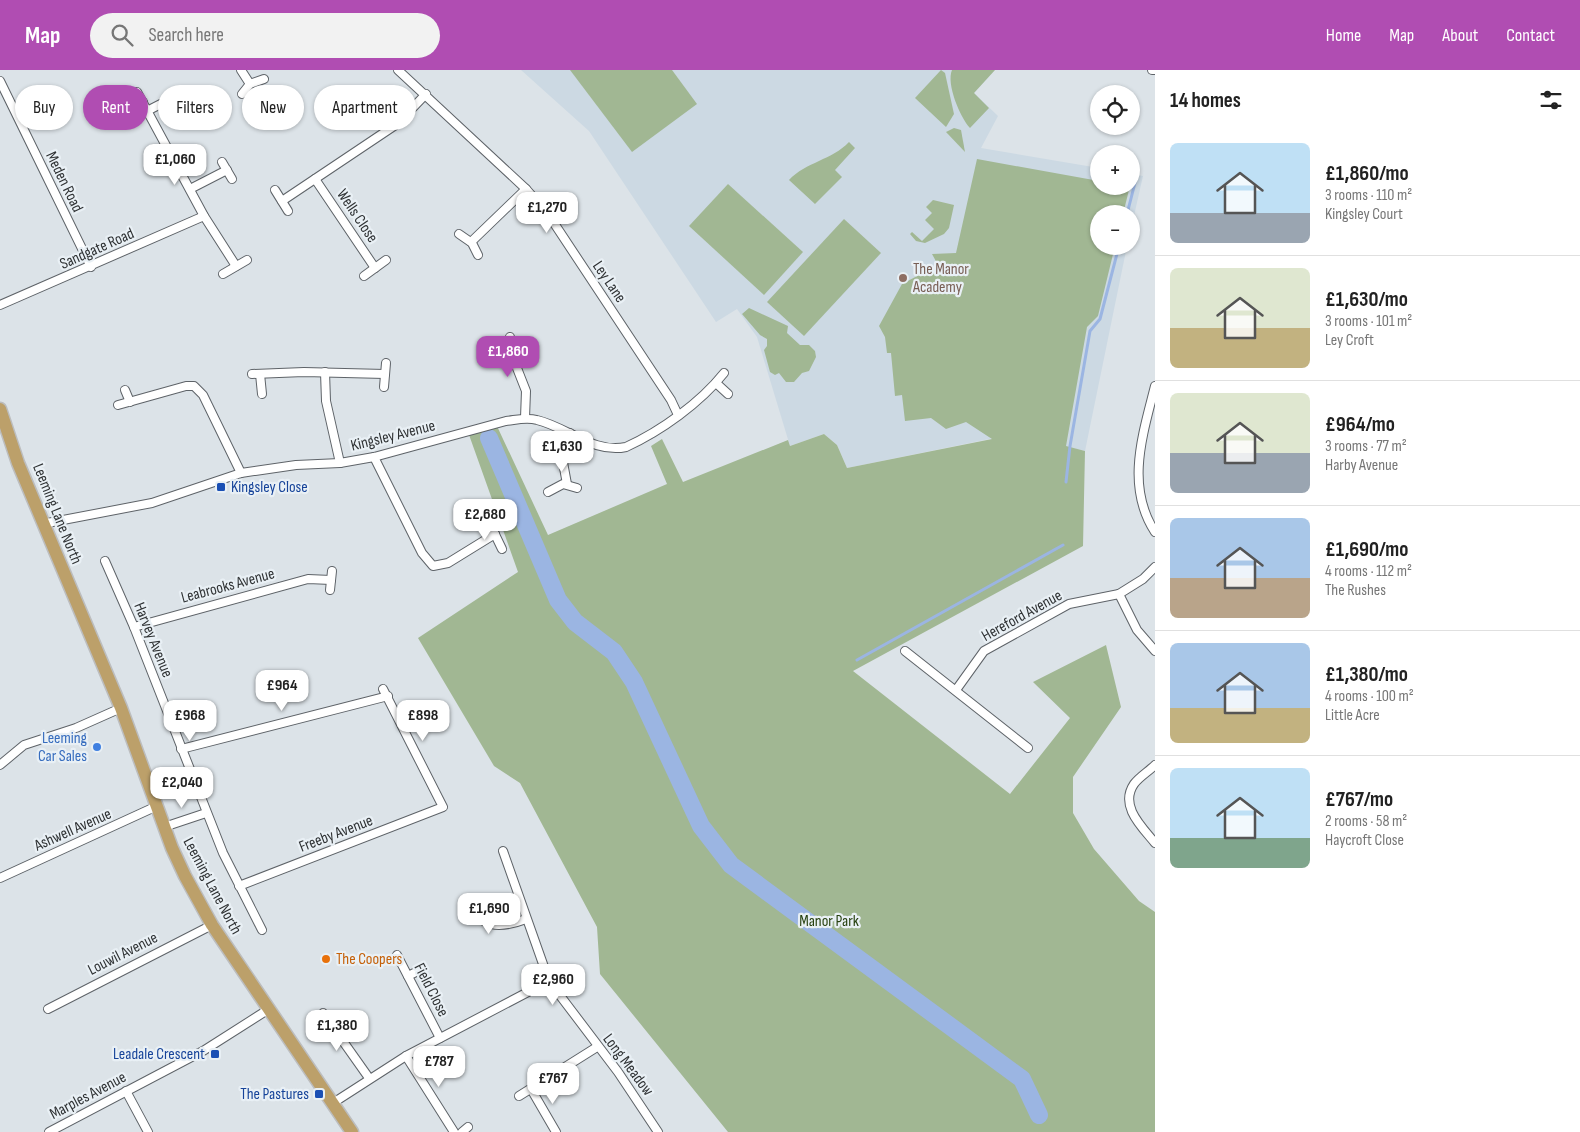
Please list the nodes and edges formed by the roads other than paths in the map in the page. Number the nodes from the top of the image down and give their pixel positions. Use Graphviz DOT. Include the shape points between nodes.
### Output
graph roads {
  1 [pos="241,70"];
  2 [pos="398,70"];
  3 [pos="264,79"];
  4 [pos="0,81"];
  5 [pos="250,84"];
  6 [pos="426,94"];
  7 [pos="148,112"];
  8 [pos="222,162"];
  9 [pos="227,170"];
  10 [pos="232,179"];
  11 [pos="315,179"];
  12 [pos="526,188"];
  13 [pos="190,189"];
  14 [pos="275,190"];
  15 [pos="282,201"];
  16 [pos="288,211"];
  17 [pos="204,216"];
  18 [pos="459,234"];
  19 [pos="471,242"];
  20 [pos="478,255"];
  21 [pos="247,260"];
  22 [pos="386,260"];
  23 [pos="236,266"];
  24 [pos="91,267"];
  25 [pos="376,268"];
  26 [pos="222,274"];
  27 [pos="364,276"];
  28 [pos="0,306"];
  29 [pos="510,337"];
  30 [pos="386,363"];
  31 [pos="325,372"];
  32 [pos="724,373"];
  33 [pos="385,374"];
  34 [pos="716,383"];
  35 [pos="1155,386"];
  36 [pos="384,387"];
  37 [pos="125,390"];
  38 [pos="262,394"];
  39 [pos="728,394"];
  40 [pos="130,402"];
  41 [pos="118,405"];
  42 [pos="0,409"];
  43 [pos="678,415"];
  44 [pos="525,418"];
  45 [pos="570,433"];
  46 [pos="374,458"];
  47 [pos="340,463"];
  48 [pos="241,473"];
  49 [pos="568,484"];
  50 [pos="577,488"];
  51 [pos="548,492"];
  52 [pos="489,522"];
  53 [pos="42,524"];
  54 [pos="1154,528"];
  55 [pos="495,534"];
  56 [pos="502,549"];
  57 [pos="105,561"];
  58 [pos="1155,567"];
  59 [pos="332,571"];
  60 [pos="331,580"];
  61 [pos="330,590"];
  62 [pos="1119,594"];
  63 [pos="134,627"];
  64 [pos="905,651"];
  65 [pos="1155,651"];
  66 [pos="383,688"];
  67 [pos="956,690"];
  68 [pos="388,696"];
  69 [pos="121,708"];
  70 [pos="1028,748"];
  71 [pos="181,749"];
  72 [pos="0,765"];
  73 [pos="1155,765"];
  74 [pos="157,806"];
  75 [pos="206,813"];
  76 [pos="164,826"];
  77 [pos="1155,843"];
  78 [pos="503,851"];
  79 [pos="0,878"];
  80 [pos="239,886"];
  81 [pos="463,903"];
  82 [pos="526,919"];
  83 [pos="212,925"];
  84 [pos="262,930"];
  85 [pos="397,956"];
  86 [pos="422,969"];
  87 [pos="408,976"];
  88 [pos="549,981"];
  89 [pos="269,1008"];
  90 [pos="48,1009"];
  91 [pos="323,1013"];
  92 [pos="341,1016"];
  93 [pos="331,1024"];
  94 [pos="440,1038"];
  95 [pos="598,1048"];
  96 [pos="406,1056"];
  97 [pos="369,1078"];
  98 [pos="531,1089"];
  99 [pos="126,1091"];
  100 [pos="519,1096"];
  101 [pos="333,1103"];
  102 [pos="48,1132"];
  103 [pos="148,1132"];
  104 [pos="352,1132"];
  105 [pos="454,1132"];
  106 [pos="556,1132"];
  107 [pos="658,1132"];
  1 -- 5 [label="street"];
  2 -- 6 [label="street, Ley Lane"];
  3 -- 5 [label="street"];
  4 -- 24 [label="street, Meden Road"];
  6 -- 11 [label="street" via="397,124"];
  6 -- 12 [label="street, Ley Lane"];
  7 -- 13 [label="street"];
  8 -- 9 [label="street"];
  9 -- 10 [label="street"];
  9 -- 13 [label="street"];
  11 -- 15 [label="street"];
  11 -- 25 [label="street, Wells Close"];
  12 -- 19 [label="street"];
  12 -- 43 [label="street, Ley Lane" via="548,214"];
  13 -- 17 [label="street"];
  14 -- 15 [label="street"];
  15 -- 16 [label="street"];
  17 -- 23 [label="street"];
  17 -- 24 [label="street, Sandgate Road"];
  18 -- 19 [label="street"];
  19 -- 20 [label="street"];
  21 -- 23 [label="street"];
  22 -- 25 [label="street, Wells Close"];
  23 -- 26 [label="street"];
  24 -- 28 [label="street, Sandgate Road"];
  25 -- 27 [label="street, Wells Close"];
  29 -- 44 [label="street" via="515,363 526,391"];
  30 -- 33 [label="street"];
  31 -- 33 [label="street"];
  31 -- 38 [label="street" via="256,374"];
  31 -- 47 [label="street" via="326,401"];
  32 -- 34 [label="street, Kingsley Avenue"];
  33 -- 36 [label="street"];
  34 -- 39 [label="street"];
  34 -- 43 [label="street, Kingsley Avenue"];
  35 -- 54 [label="street" via="1142,439 1137,480"];
  37 -- 40 [label="street"];
  40 -- 41 [label="street"];
  40 -- 48 [label="street" via="194,386 203,395"];
  42 -- 53 [label="highway, Leeming Lane North"];
  43 -- 45 [label="street, Kingsley Avenue" via="635,443 615,450"];
  44 -- 45 [label="street, Kingsley Avenue"];
  44 -- 46 [label="street, Kingsley Avenue"];
  45 -- 49 [label="street" via="562,457"];
  46 -- 47 [label="street, Kingsley Avenue"];
  46 -- 55 [label="street" via="422,553 433,566 448,563"];
  47 -- 48 [label="street, Kingsley Avenue"];
  48 -- 53 [label="street, Kingsley Avenue" via="152,502"];
  49 -- 50 [label="street"];
  49 -- 51 [label="street"];
  52 -- 55 [label="street"];
  53 -- 69 [label="highway, Leeming Lane North"];
  55 -- 56 [label="street"];
  57 -- 63 [label="street, Harvey Avenue"];
  58 -- 62 [label="street"];
  59 -- 60 [label="street"];
  60 -- 61 [label="street"];
  60 -- 63 [label="street, Leabrooks Avenue" via="308,580"];
  62 -- 65 [label="street" via="1137,630"];
  62 -- 67 [label="street, Hereford Avenue" via="1069,604 984,651"];
  63 -- 71 [label="street, Harvey Avenue"];
  64 -- 67 [label="street"];
  66 -- 68 [label="street"];
  67 -- 70 [label="street"];
  68 -- 71 [label="street"];
  68 -- 80 [label="street, Freeby Avenue" via="443,807"];
  69 -- 72 [label="street" via="76,728 24,745"];
  69 -- 74 [label="highway, Leeming Lane North"];
  71 -- 75 [label="street, Harvey Avenue"];
  73 -- 77 [label="street" via="1134,783 1128,797 1134,817"];
  74 -- 76 [label="highway, Leeming Lane North"];
  74 -- 79 [label="street, Ashwell Avenue"];
  75 -- 76 [label="street"];
  75 -- 80 [label="street, Harvey Avenue"];
  76 -- 83 [label="highway, Leeming Lane North" via="185,876"];
  78 -- 82 [label="street, Long Meadow"];
  80 -- 84 [label="street, Harvey Avenue"];
  81 -- 82 [label="street" via="486,923 500,926"];
  82 -- 88 [label="street, Long Meadow"];
  83 -- 89 [label="highway, Leeming Lane North"];
  83 -- 90 [label="street, Louwil Avenue"];
  85 -- 87 [label="street, Field Close"];
  86 -- 87 [label="street"];
  87 -- 94 [label="street, Field Close"];
  88 -- 94 [label="street"];
  88 -- 95 [label="street, Long Meadow"];
  89 -- 99 [label="street, Marples Avenue" via="211,1047"];
  89 -- 101 [label="highway, Leeming Lane North"];
  91 -- 93 [label="street"];
  92 -- 93 [label="street"];
  93 -- 97 [label="street"];
  94 -- 96 [label="street"];
  95 -- 98 [label="street"];
  95 -- 107 [label="street, Long Meadow"];
  96 -- 97 [label="street"];
  96 -- 105 [label="street"];
  97 -- 101 [label="street"];
  98 -- 100 [label="street"];
  98 -- 106 [label="street"];
  99 -- 102 [label="street, Marples Avenue"];
  99 -- 103 [label="street"];
  101 -- 104 [label="highway, Leeming Lane North"];
}
